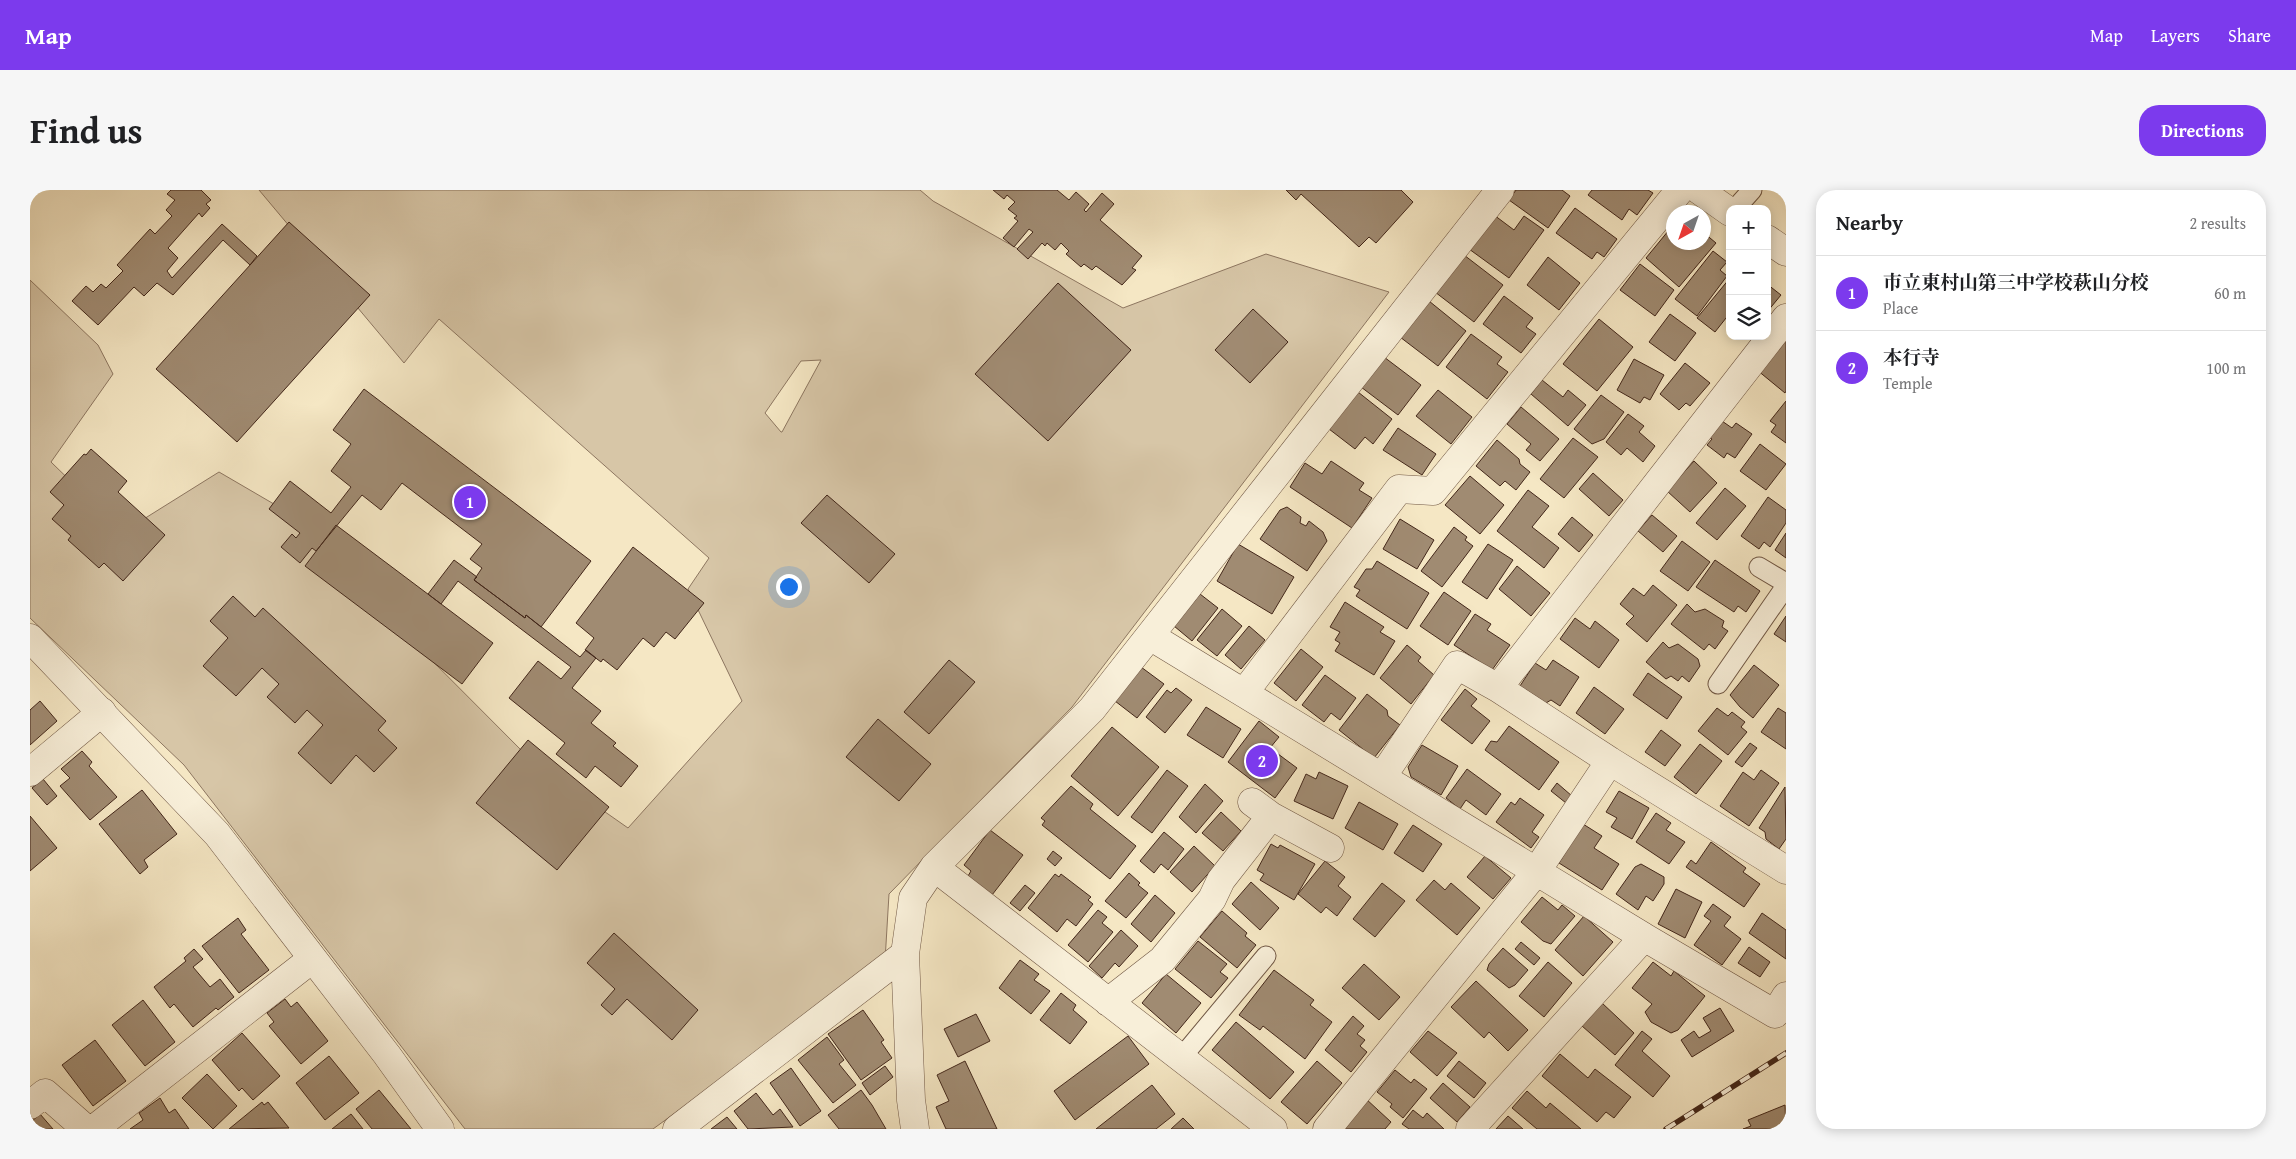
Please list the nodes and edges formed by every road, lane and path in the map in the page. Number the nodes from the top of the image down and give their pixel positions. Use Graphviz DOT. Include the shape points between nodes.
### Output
graph roads {
  1 [pos="1500,190"];
  2 [pos="1680,190"];
  3 [pos="1699,190"];
  4 [pos="1752,190"];
  5 [pos="1739,205"];
  6 [pos="1726,209"];
  7 [pos="1771,241"];
  8 [pos="1786,252"];
  9 [pos="1786,318"];
  10 [pos="1760,567"];
  11 [pos="1786,584"];
  12 [pos="1150,636"];
  13 [pos="30,638"];
  14 [pos="1718,684"];
  15 [pos="1498,688"];
  16 [pos="1244,693"];
  17 [pos="102,712"];
  18 [pos="1610,761"];
  19 [pos="30,772"];
  20 [pos="1382,777"];
  21 [pos="1330,848"];
  22 [pos="934,867"];
  23 [pos="1786,870"];
  24 [pos="1536,872"];
  25 [pos="1644,937"];
  26 [pos="905,954"];
  27 [pos="1266,956"];
  28 [pos="312,959"];
  29 [pos="1786,996"];
  30 [pos="1108,1002"];
  31 [pos="1182,1058"];
  32 [pos="30,1105"];
  33 [pos="86,1129"];
  34 [pos="94,1129"];
  35 [pos="440,1129"];
  36 [pos="677,1129"];
  37 [pos="916,1129"];
  38 [pos="1273,1129"];
  39 [pos="1327,1129"];
  40 [pos="1470,1129"];
  1 -- 12 [label="street"];
  2 -- 16 [label="street" via="1433,491 1399,489"];
  3 -- 6 [label="street"];
  4 -- 5 [label="lane"];
  7 -- 8 [label="street"];
  9 -- 15 [label="street"];
  10 -- 11 [label="lane"];
  11 -- 14 [label="lane"];
  12 -- 16 [label="street"];
  12 -- 22 [label="street" via="1092,709"];
  13 -- 17 [label="street"];
  15 -- 18 [label="street"];
  15 -- 20 [label="street" via="1457,664"];
  16 -- 20 [label="street"];
  17 -- 19 [label="street"];
  17 -- 28 [label="street" via="217,834"];
  18 -- 23 [label="street"];
  18 -- 24 [label="street"];
  20 -- 24 [label="street"];
  21 -- 30 [label="street" via="1262,809 1212,899 1162,960"];
  22 -- 26 [label="street" via="913,898"];
  22 -- 30 [label="street"];
  24 -- 25 [label="street"];
  24 -- 39 [label="street"];
  25 -- 29 [label="street" via="1775,1014"];
  25 -- 40 [label="street"];
  26 -- 36 [label="street"];
  26 -- 37 [label="street" via="911,1100"];
  27 -- 31 [label="lane"];
  28 -- 34 [label="street"];
  28 -- 35 [label="street"];
  30 -- 31 [label="street"];
  31 -- 38 [label="street"];
  32 -- 33 [label="street" via="45,1093"];
}
